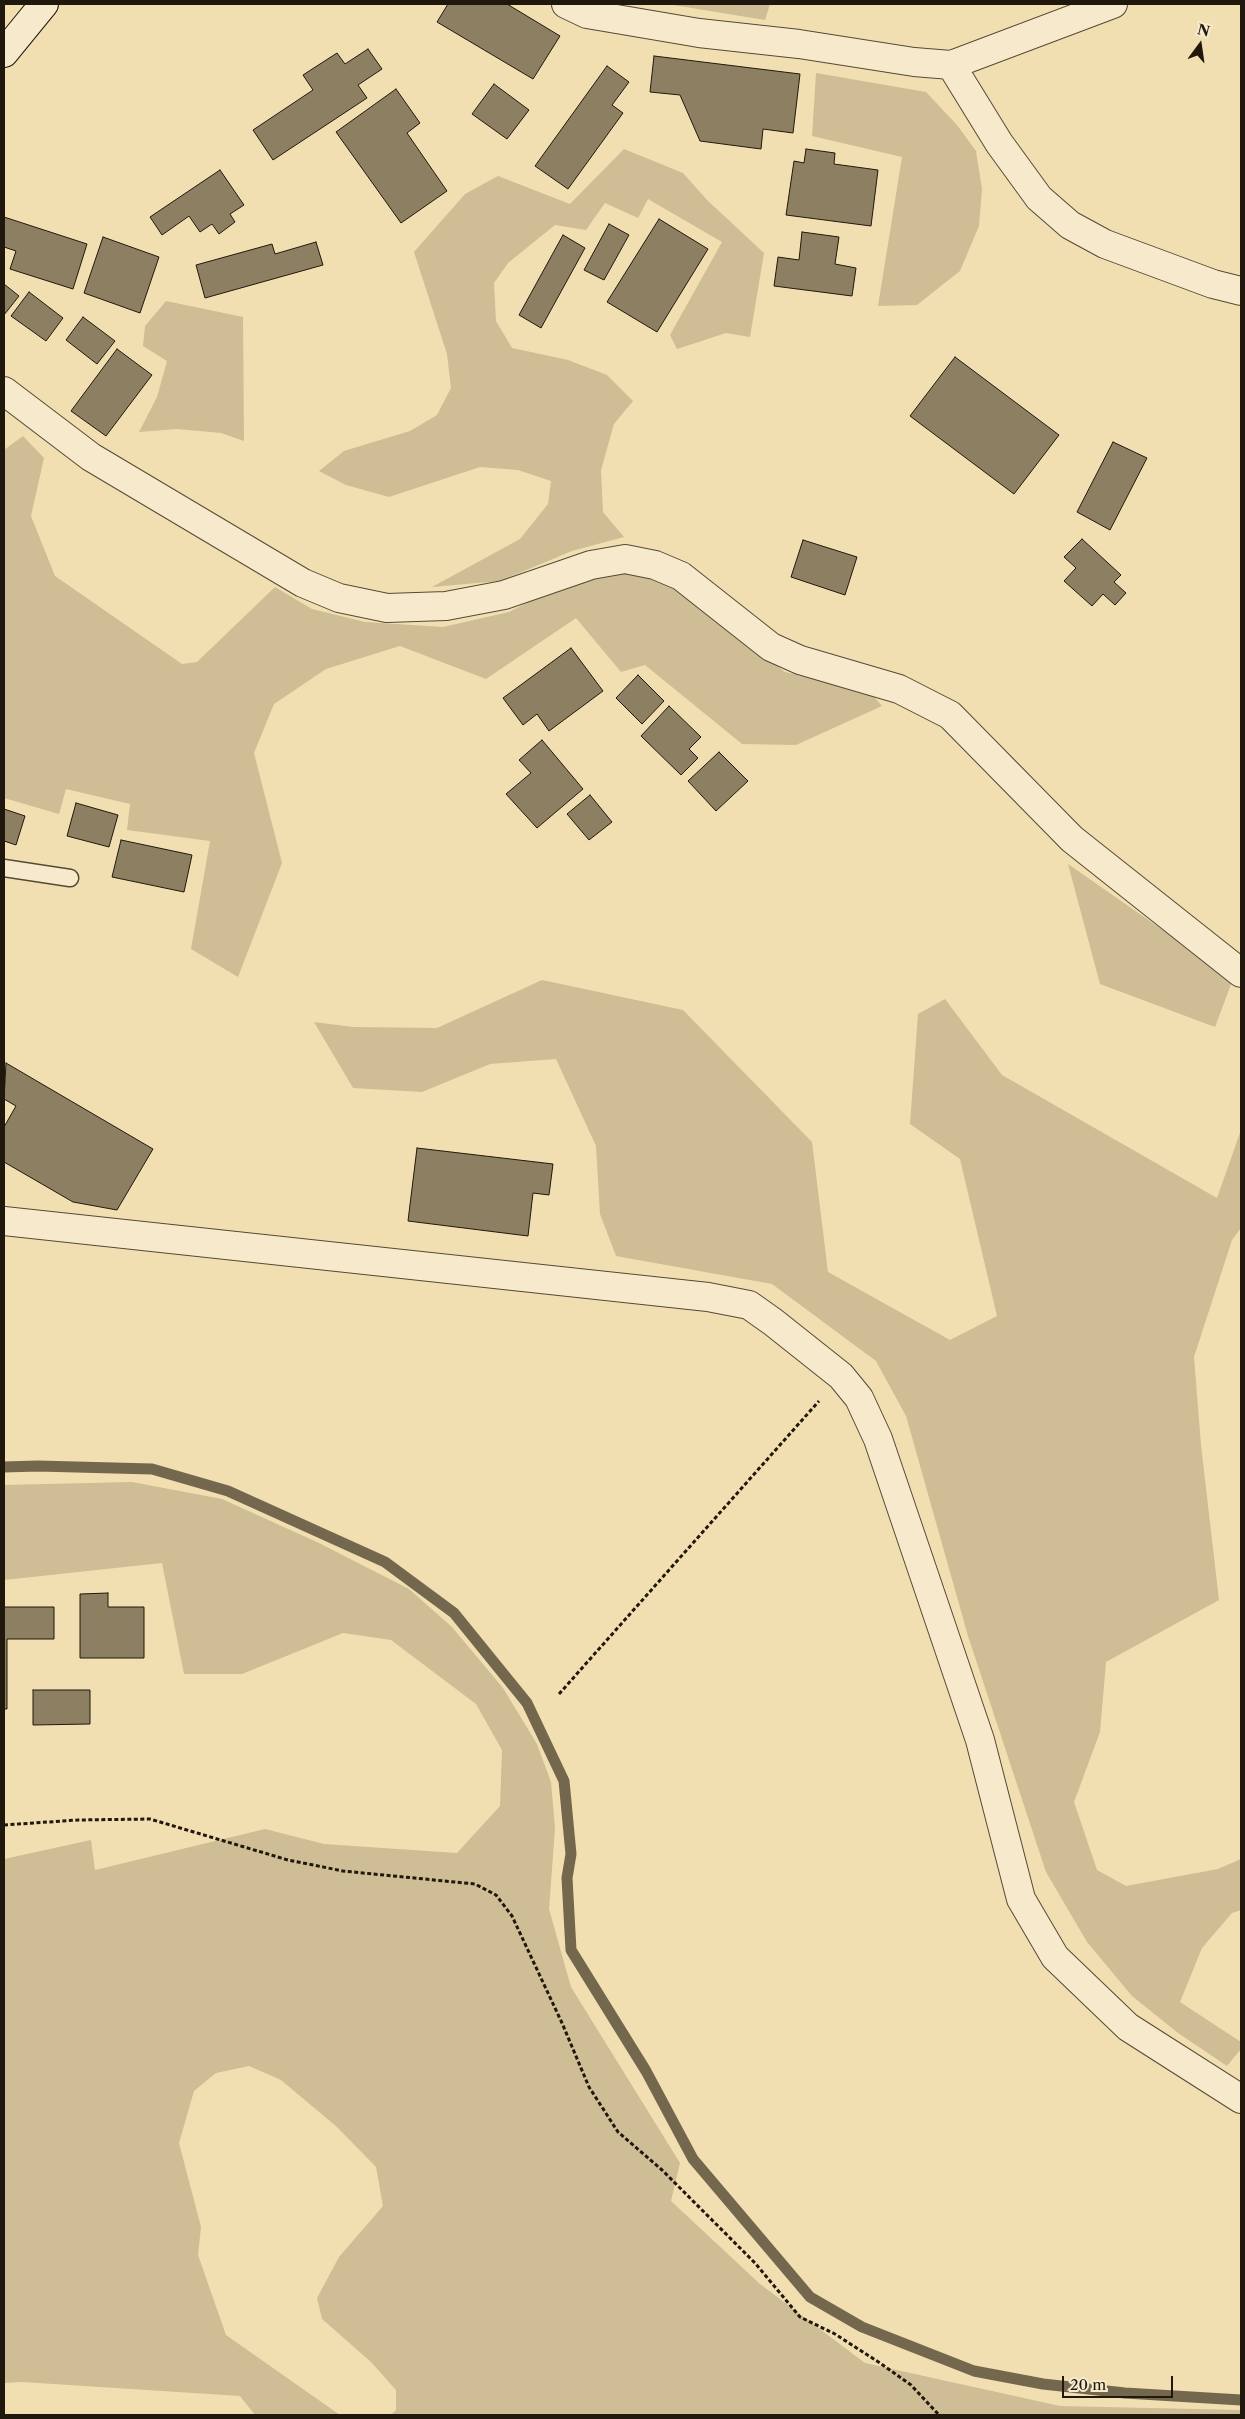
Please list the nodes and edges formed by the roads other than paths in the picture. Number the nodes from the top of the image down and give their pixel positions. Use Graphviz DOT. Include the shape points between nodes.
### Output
graph roads {
  1 [pos="44,4"];
  2 [pos="566,4"];
  3 [pos="1112,4"];
  4 [pos="4,53"];
  5 [pos="951,66"];
  6 [pos="1241,291"];
  7 [pos="4,391"];
  8 [pos="4,868"];
  9 [pos="70,878"];
  10 [pos="1241,973"];
  11 [pos="4,1221"];
  12 [pos="1241,2099"];
  1 -- 4 [label="street"];
  2 -- 5 [label="street" via="587,14 699,33"];
  3 -- 5 [label="street"];
  5 -- 6 [label="street" via="999,143 1039,198 1070,225 1105,244 1213,284"];
  7 -- 10 [label="street" via="91,457 303,583 339,598 387,608 446,606 504,595 590,565 625,558 655,565 680,576 771,647 800,660 900,689 950,715 1072,839"];
  8 -- 9 [label="lane"];
  11 -- 12 [label="street" via="708,1296 749,1305 840,1376 858,1398 878,1438 980,1740 1021,1900 1055,1957 1128,2027"];
}
